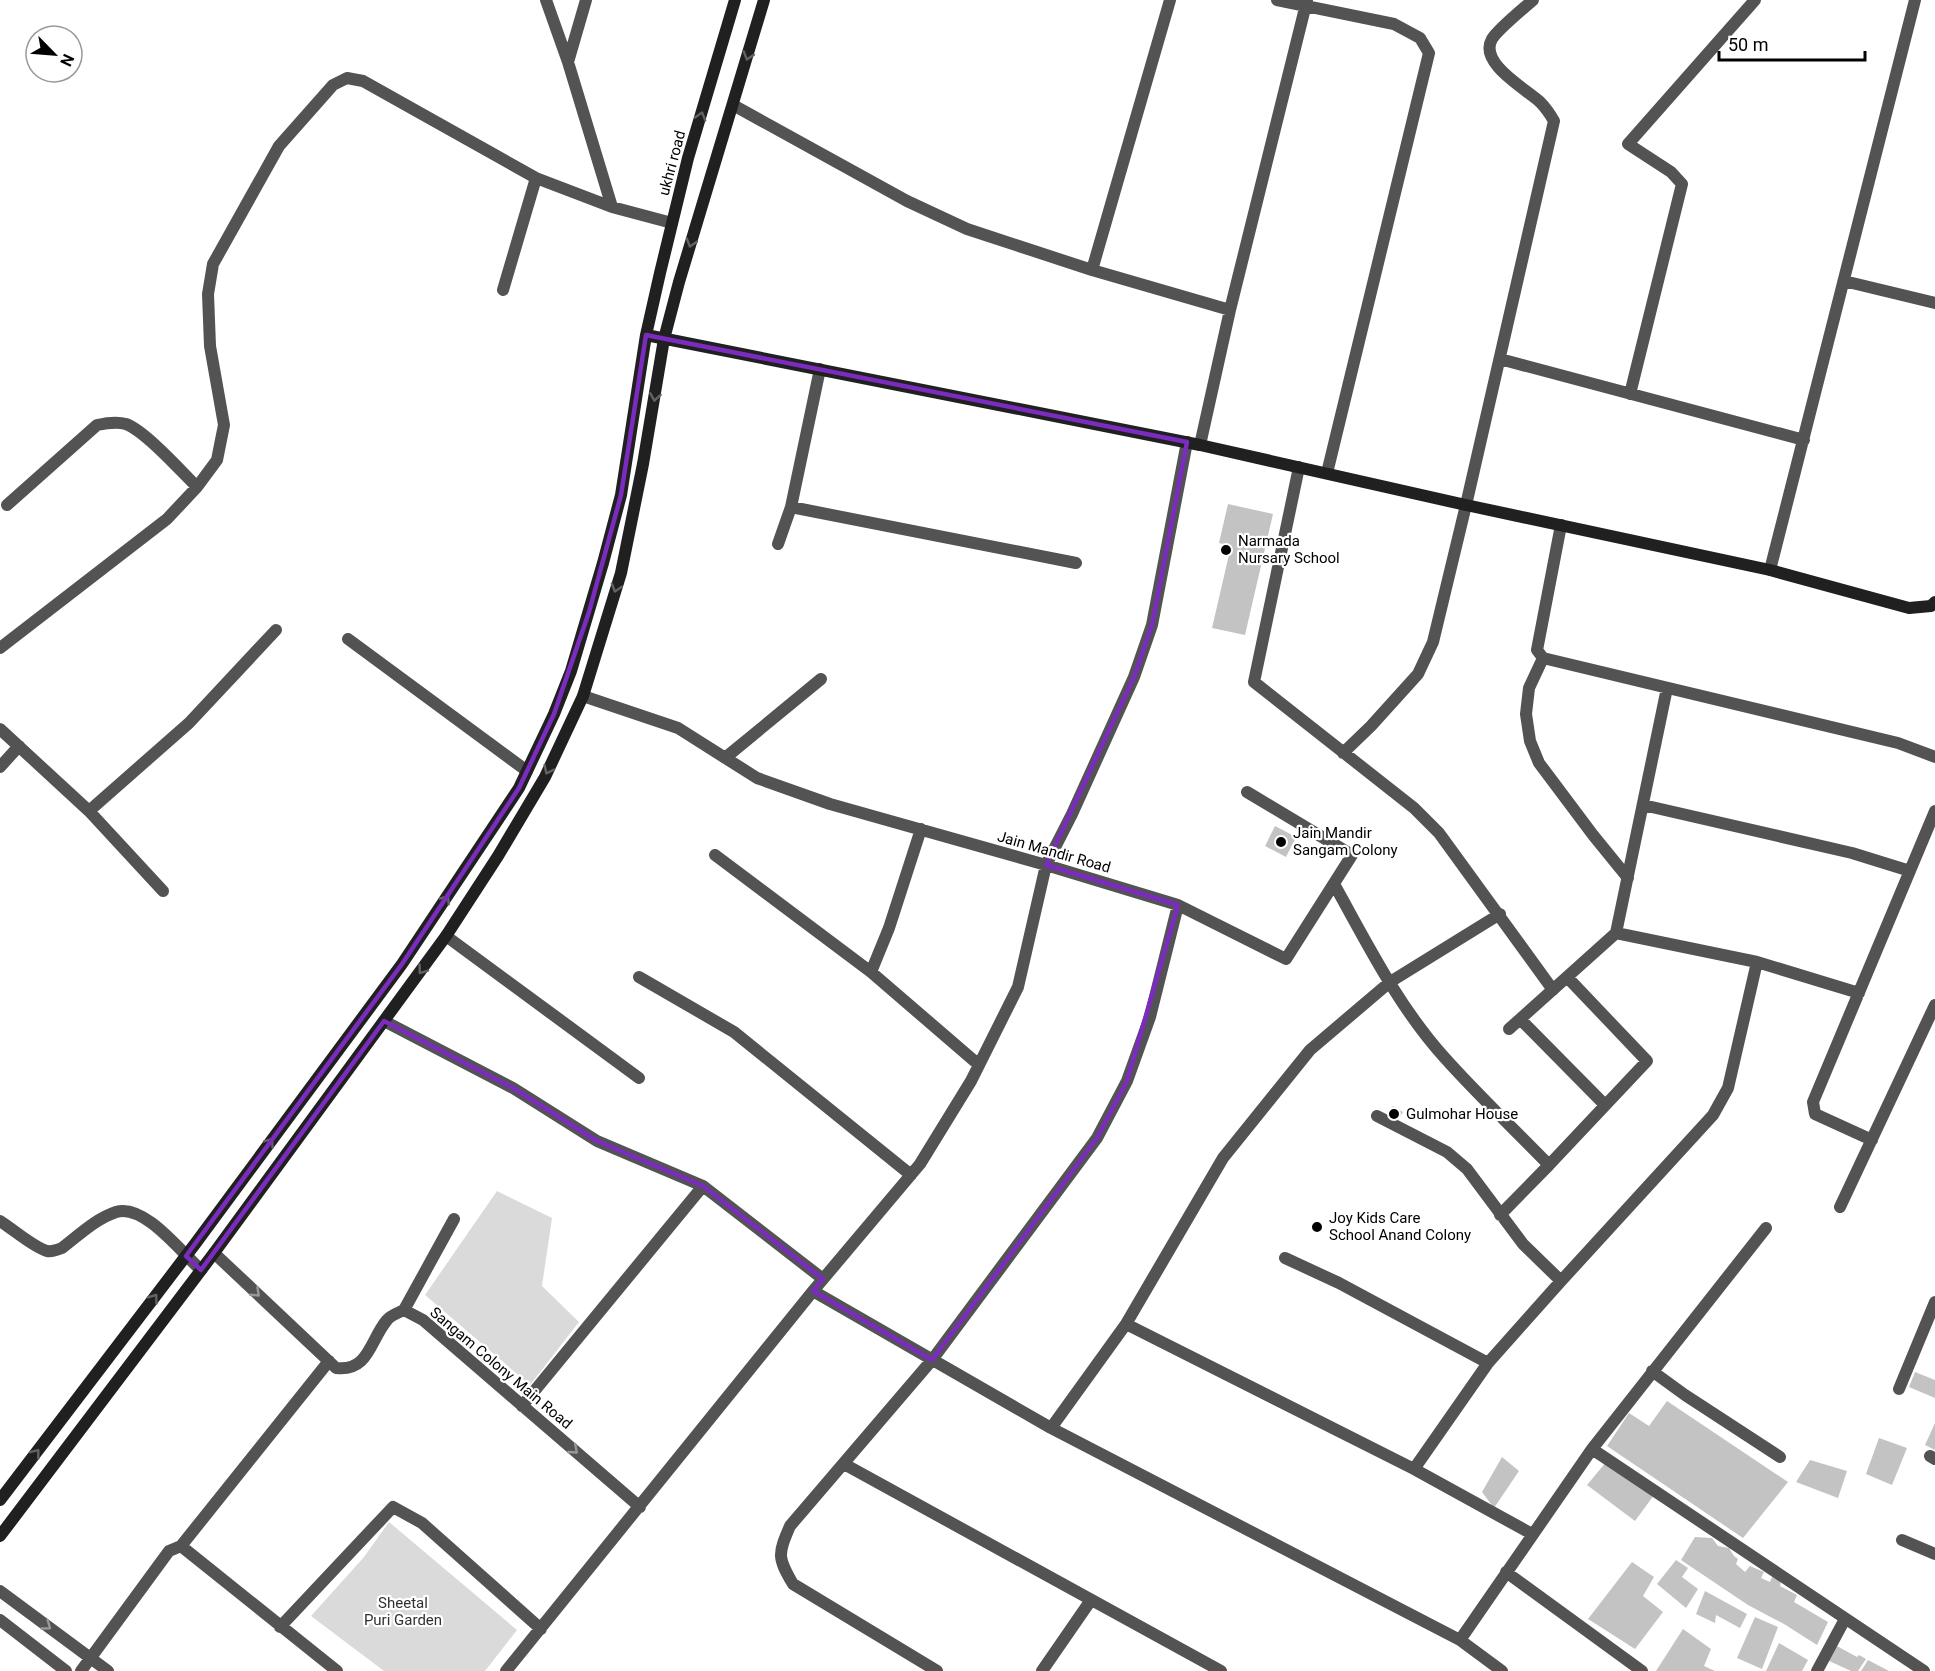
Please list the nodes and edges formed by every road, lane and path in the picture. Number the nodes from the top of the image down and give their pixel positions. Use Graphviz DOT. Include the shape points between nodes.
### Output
graph roads {
  1 [pos="546,0"];
  2 [pos="586,0"];
  3 [pos="735,0"];
  4 [pos="764,0"];
  5 [pos="1170,0"];
  6 [pos="1277,0"];
  7 [pos="1533,0"];
  8 [pos="1755,0"];
  9 [pos="1915,0"];
  10 [pos="1306,3"];
  11 [pos="568,62"];
  12 [pos="733,105"];
  13 [pos="536,178"];
  14 [pos="612,207"];
  15 [pos="672,223"];
  16 [pos="1092,270"];
  17 [pos="1844,281"];
  18 [pos="503,290"];
  19 [pos="1935,303"];
  20 [pos="1230,310"];
  21 [pos="646,335"];
  22 [pos="664,339"];
  23 [pos="1500,359"];
  24 [pos="820,369"];
  25 [pos="1630,394"];
  26 [pos="1804,440"];
  27 [pos="1194,443"];
  28 [pos="1299,467"];
  29 [pos="1327,473"];
  30 [pos="197,487"];
  31 [pos="7,505"];
  32 [pos="1466,505"];
  33 [pos="791,507"];
  34 [pos="1561,525"];
  35 [pos="778,544"];
  36 [pos="1076,563"];
  37 [pos="1770,570"];
  38 [pos="1935,602"];
  39 [pos="276,630"];
  40 [pos="348,639"];
  41 [pos="0,648"];
  42 [pos="1543,658"];
  43 [pos="821,679"];
  44 [pos="1667,688"];
  45 [pos="583,696"];
  46 [pos="0,729"];
  47 [pos="19,746"];
  48 [pos="1343,753"];
  49 [pos="1935,757"];
  50 [pos="725,758"];
  51 [pos="0,767"];
  52 [pos="527,771"];
  53 [pos="1247,792"];
  54 [pos="1643,805"];
  55 [pos="89,811"];
  56 [pos="1935,811"];
  57 [pos="921,829"];
  58 [pos="715,855"];
  59 [pos="1046,865"];
  60 [pos="1910,872"];
  61 [pos="1628,878"];
  62 [pos="1334,884"];
  63 [pos="163,891"];
  64 [pos="1178,905"];
  65 [pos="1500,914"];
  66 [pos="1616,933"];
  67 [pos="446,936"];
  68 [pos="1757,962"];
  69 [pos="871,972"];
  70 [pos="639,977"];
  71 [pos="1567,977"];
  72 [pos="1390,982"];
  73 [pos="1553,990"];
  74 [pos="1859,993"];
  75 [pos="1935,1005"];
  76 [pos="1520,1019"];
  77 [pos="384,1021"];
  78 [pos="1509,1029"];
  79 [pos="979,1065"];
  80 [pos="639,1078"];
  81 [pos="1605,1105"];
  82 [pos="1377,1116"];
  83 [pos="1872,1140"];
  84 [pos="1549,1165"];
  85 [pos="911,1175"];
  86 [pos="703,1186"];
  87 [pos="1840,1207"];
  88 [pos="1500,1215"];
  89 [pos="454,1219"];
  90 [pos="0,1221"];
  91 [pos="1766,1228"];
  92 [pos="214,1253"];
  93 [pos="186,1256"];
  94 [pos="1285,1258"];
  95 [pos="201,1270"];
  96 [pos="823,1279"];
  97 [pos="1560,1281"];
  98 [pos="813,1292"];
  99 [pos="1935,1302"];
  100 [pos="404,1310"];
  101 [pos="1126,1324"];
  102 [pos="932,1360"];
  103 [pos="329,1361"];
  104 [pos="1488,1363"];
  105 [pos="1652,1371"];
  106 [pos="1899,1389"];
  107 [pos="522,1406"];
  108 [pos="1051,1428"];
  109 [pos="1592,1449"];
  110 [pos="1780,1457"];
  111 [pos="844,1464"];
  112 [pos="1414,1468"];
  113 [pos="0,1500"];
  114 [pos="640,1507"];
  115 [pos="1533,1534"];
  116 [pos="0,1536"];
  117 [pos="1902,1540"];
  118 [pos="181,1546"];
  119 [pos="1935,1554"];
  120 [pos="1506,1572"];
  121 [pos="0,1591"];
  122 [pos="1091,1600"];
  123 [pos="1845,1619"];
  124 [pos="0,1620"];
  125 [pos="280,1627"];
  126 [pos="541,1629"];
  127 [pos="1460,1640"];
  128 [pos="91,1658"];
  129 [pos="1206,1668"];
  130 [pos="66,1671"];
  131 [pos="81,1671"];
  132 [pos="108,1671"];
  133 [pos="337,1671"];
  134 [pos="506,1671"];
  135 [pos="937,1671"];
  136 [pos="1042,1671"];
  137 [pos="1221,1671"];
  138 [pos="1502,1671"];
  139 [pos="1642,1671"];
  140 [pos="1817,1671"];
  141 [pos="1922,1671"];
  1 -- 11 [label="street"];
  2 -- 11 [label="street"];
  15 -- 3 [label="street, ukhri road, one-way"];
  4 -- 12 [label="street, one-way"];
  5 -- 16 [label="street"];
  6 -- 10 [label="street"];
  7 -- 23 [label="street" via="1494,37 1490,46 1497,67 1542,104 1554,121"];
  8 -- 25 [label="street" via="1628,144 1671,172 1682,184"];
  9 -- 17 [label="street"];
  10 -- 20 [label="street"];
  10 -- 29 [label="street" via="1394,24 1419,38 1429,52"];
  11 -- 14 [label="street"];
  12 -- 16 [label="street" via="907,201 967,229"];
  12 -- 22 [label="street, one-way"];
  13 -- 14 [label="street"];
  13 -- 18 [label="street"];
  13 -- 30 [label="street" via="363,81 347,78 333,85 279,146 213,264 208,294 210,346 224,425 217,460"];
  14 -- 15 [label="street"];
  15 -- 21 [label="street, ukhri road"];
  16 -- 20 [label="street"];
  17 -- 19 [label="street"];
  17 -- 26 [label="street"];
  20 -- 27 [label="street"];
  21 -- 22 [label="street"];
  21 -- 52 [label="street, ukhri road" via="623,484 603,563 571,671"];
  22 -- 24 [label="street"];
  22 -- 45 [label="street, one-way" via="621,573"];
  23 -- 25 [label="street"];
  23 -- 32 [label="street"];
  24 -- 27 [label="street"];
  24 -- 33 [label="street"];
  25 -- 26 [label="street"];
  26 -- 37 [label="street"];
  27 -- 28 [label="street"];
  27 -- 59 [label="street" via="1152,625 1129,688"];
  28 -- 29 [label="street"];
  28 -- 48 [label="street" via="1254,682"];
  29 -- 32 [label="street"];
  30 -- 31 [label="street" via="141,433 112,422 97,424"];
  30 -- 41 [label="street" via="167,519"];
  32 -- 34 [label="street"];
  32 -- 48 [label="street" via="1433,642 1418,674"];
  33 -- 35 [label="street"];
  33 -- 36 [label="street"];
  34 -- 37 [label="street"];
  34 -- 42 [label="street" via="1537,650"];
  37 -- 38 [label="street" via="1910,608"];
  39 -- 55 [label="street" via="189,723"];
  40 -- 52 [label="street"];
  42 -- 44 [label="street"];
  42 -- 61 [label="street" via="1529,688 1526,714 1530,741 1539,763"];
  43 -- 50 [label="street"];
  44 -- 49 [label="street" via="1898,743"];
  44 -- 54 [label="street"];
  45 -- 50 [label="street, Jain Mandir Road" via="678,728"];
  45 -- 67 [label="street, one-way" via="545,777"];
  46 -- 47 [label="street"];
  47 -- 51 [label="street"];
  47 -- 55 [label="street"];
  48 -- 65 [label="street" via="1414,808 1439,833"];
  50 -- 57 [label="street, Jain Mandir Road" via="757,778 830,804"];
  93 -- 52 [label="street, ukhri road, one-way" via="402,964"];
  53 -- 62 [label="street, Jain Mandir Road" via="1352,855"];
  54 -- 60 [label="street" via="1852,853"];
  54 -- 61 [label="street"];
  55 -- 63 [label="street"];
  56 -- 60 [label="street"];
  57 -- 59 [label="street, Jain Mandir Road"];
  57 -- 69 [label="street"];
  58 -- 69 [label="street"];
  59 -- 64 [label="street, Jain Mandir Road"];
  59 -- 79 [label="street" via="1018,987"];
  60 -- 74 [label="street"];
  61 -- 66 [label="street"];
  62 -- 64 [label="street, Jain Mandir Road" via="1286,959"];
  62 -- 72 [label="street"];
  64 -- 102 [label="street" via="1150,1017 1127,1081 1097,1138"];
  65 -- 72 [label="street"];
  65 -- 73 [label="street"];
  66 -- 68 [label="street"];
  66 -- 71 [label="street"];
  67 -- 77 [label="street, one-way"];
  67 -- 80 [label="street"];
  68 -- 74 [label="street"];
  68 -- 97 [label="street" via="1728,1088 1713,1115"];
  69 -- 79 [label="street"];
  70 -- 85 [label="street" via="734,1032"];
  71 -- 73 [label="street"];
  71 -- 81 [label="street" via="1647,1061"];
  72 -- 84 [label="street" via="1444,1057"];
  72 -- 101 [label="street" via="1310,1050 1223,1158"];
  73 -- 76 [label="street"];
  74 -- 83 [label="street" via="1814,1101 1815,1114"];
  75 -- 83 [label="street"];
  76 -- 78 [label="street"];
  76 -- 81 [label="street"];
  77 -- 86 [label="street" via="513,1088 597,1141"];
  77 -- 92 [label="street"];
  79 -- 85 [label="street"];
  81 -- 84 [label="street"];
  82 -- 88 [label="street" via="1447,1152 1467,1169"];
  83 -- 87 [label="street"];
  84 -- 88 [label="street"];
  85 -- 96 [label="street"];
  86 -- 96 [label="street"];
  86 -- 107 [label="street"];
  88 -- 97 [label="street"];
  89 -- 100 [label="street"];
  90 -- 93 [label="street" via="40,1248 55,1251 105,1217 129,1211 150,1221"];
  91 -- 105 [label="street"];
  92 -- 95 [label="street"];
  92 -- 103 [label="street, one-way"];
  93 -- 95 [label="street"];
  113 -- 93 [label="street, ukhri road, one-way"];
  94 -- 104 [label="street"];
  95 -- 116 [label="street"];
  96 -- 98 [label="street"];
  97 -- 104 [label="street"];
  98 -- 102 [label="street"];
  98 -- 114 [label="street"];
  99 -- 106 [label="street"];
  100 -- 103 [label="street" via="388,1318 362,1362 347,1369 336,1368"];
  100 -- 107 [label="street, Sangam Colony Main Road" via="423,1320"];
  101 -- 108 [label="street"];
  101 -- 112 [label="street"];
  102 -- 108 [label="street"];
  102 -- 111 [label="street"];
  103 -- 118 [label="street"];
  104 -- 112 [label="street"];
  105 -- 109 [label="street"];
  105 -- 110 [label="street"];
  107 -- 114 [label="street, Sangam Colony Main Road, one-way"];
  108 -- 127 [label="street"];
  109 -- 115 [label="street"];
  109 -- 123 [label="street"];
  111 -- 122 [label="street"];
  111 -- 135 [label="street" via="790,1527 780,1563 793,1584"];
  112 -- 115 [label="street"];
  114 -- 126 [label="street"];
  115 -- 120 [label="street"];
  117 -- 119 [label="street"];
  118 -- 125 [label="street"];
  118 -- 128 [label="street" via="169,1551"];
  120 -- 127 [label="street"];
  120 -- 139 [label="street"];
  121 -- 128 [label="street, one-way"];
  122 -- 129 [label="street"];
  122 -- 136 [label="street"];
  123 -- 140 [label="street"];
  123 -- 141 [label="street"];
  124 -- 130 [label="street"];
  125 -- 126 [label="street" via="393,1507 422,1522"];
  125 -- 133 [label="street"];
  126 -- 134 [label="street"];
  127 -- 138 [label="street"];
  128 -- 131 [label="street"];
  128 -- 132 [label="street"];
  129 -- 137 [label="street"];
}
